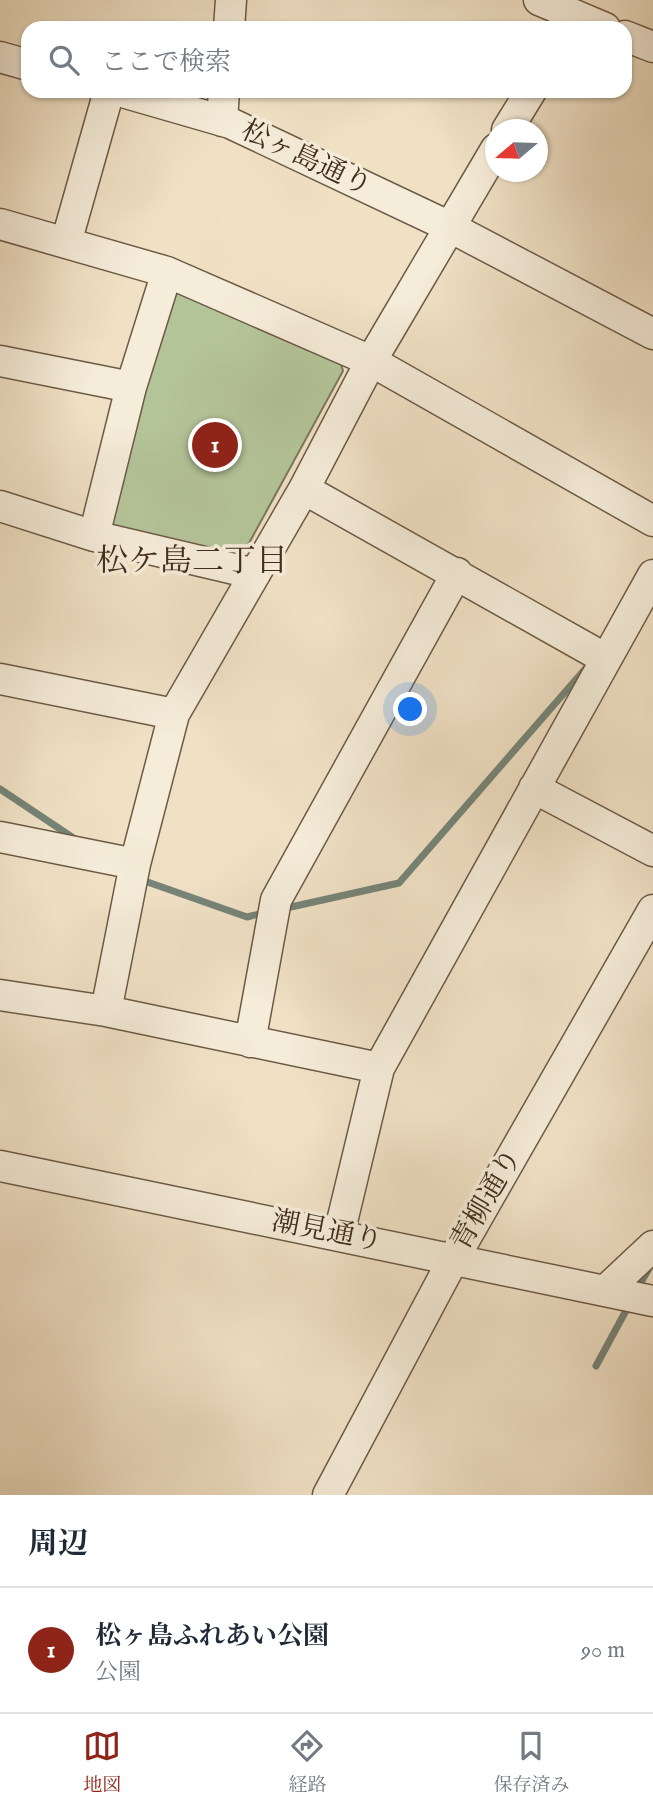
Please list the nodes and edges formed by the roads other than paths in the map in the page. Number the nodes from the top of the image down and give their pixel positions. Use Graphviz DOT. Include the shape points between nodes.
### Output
graph roads {
  1 [pos="231,0"];
  2 [pos="539,0"];
  3 [pos="230,21"];
  4 [pos="567,21"];
  5 [pos="632,39"];
  6 [pos="653,47"];
  7 [pos="0,57"];
  8 [pos="21,63"];
  9 [pos="107,98"];
  10 [pos="142,98"];
  11 [pos="224,98"];
  12 [pos="527,98"];
  13 [pos="514,119"];
  14 [pos="222,121"];
  15 [pos="485,165"];
  16 [pos="0,224"];
  17 [pos="448,226"];
  18 [pos="66,243"];
  19 [pos="167,272"];
  20 [pos="653,334"];
  21 [pos="0,361"];
  22 [pos="371,361"];
  23 [pos="131,387"];
  24 [pos="303,489"];
  25 [pos="0,506"];
  26 [pos="653,521"];
  27 [pos="94,536"];
  28 [pos="457,573"];
  29 [pos="255,574"];
  30 [pos="653,575"];
  31 [pos="606,659"];
  32 [pos="0,679"];
  33 [pos="174,714"];
  34 [pos="534,788"];
  35 [pos="0,836"];
  36 [pos="653,850"];
  37 [pos="135,864"];
  38 [pos="653,910"];
  39 [pos="0,995"];
  40 [pos="106,1011"];
  41 [pos="250,1042"];
  42 [pos="379,1068"];
  43 [pos="0,1166"];
  44 [pos="339,1234"];
  45 [pos="653,1246"];
  46 [pos="454,1258"];
  47 [pos="605,1291"];
  48 [pos="653,1301"];
  49 [pos="328,1495"];
  1 -- 3 [label="street"];
  2 -- 4 [label="street"];
  5 -- 6 [label="street"];
  7 -- 8 [label="street"];
  9 -- 18 [label="street"];
  10 -- 14 [label="street, 松ヶ島通り"];
  11 -- 14 [label="street"];
  12 -- 13 [label="street"];
  14 -- 17 [label="street, 松ヶ島通り"];
  15 -- 17 [label="street"];
  16 -- 18 [label="street"];
  17 -- 20 [label="street, 松ヶ島通り"];
  17 -- 22 [label="street"];
  18 -- 19 [label="street"];
  19 -- 22 [label="street"];
  19 -- 23 [label="street"];
  21 -- 23 [label="street"];
  22 -- 24 [label="street"];
  22 -- 26 [label="street"];
  23 -- 27 [label="street"];
  24 -- 28 [label="street"];
  24 -- 29 [label="street"];
  25 -- 27 [label="street"];
  27 -- 29 [label="street"];
  28 -- 31 [label="street"];
  28 -- 41 [label="street" via="276,900"];
  29 -- 33 [label="street"];
  30 -- 31 [label="street"];
  31 -- 34 [label="street"];
  32 -- 33 [label="street"];
  33 -- 37 [label="street"];
  34 -- 36 [label="street"];
  34 -- 42 [label="street"];
  35 -- 37 [label="street"];
  37 -- 40 [label="street"];
  38 -- 46 [label="street, 青柳通り"];
  39 -- 40 [label="street"];
  40 -- 41 [label="street"];
  41 -- 42 [label="street"];
  42 -- 44 [label="street"];
  43 -- 44 [label="street, 潮見通り"];
  44 -- 46 [label="street, 潮見通り"];
  45 -- 47 [label="street"];
  46 -- 47 [label="street, 潮見通り"];
  46 -- 49 [label="street, 青柳通り"];
  47 -- 48 [label="street, 潮見通り"];
}
